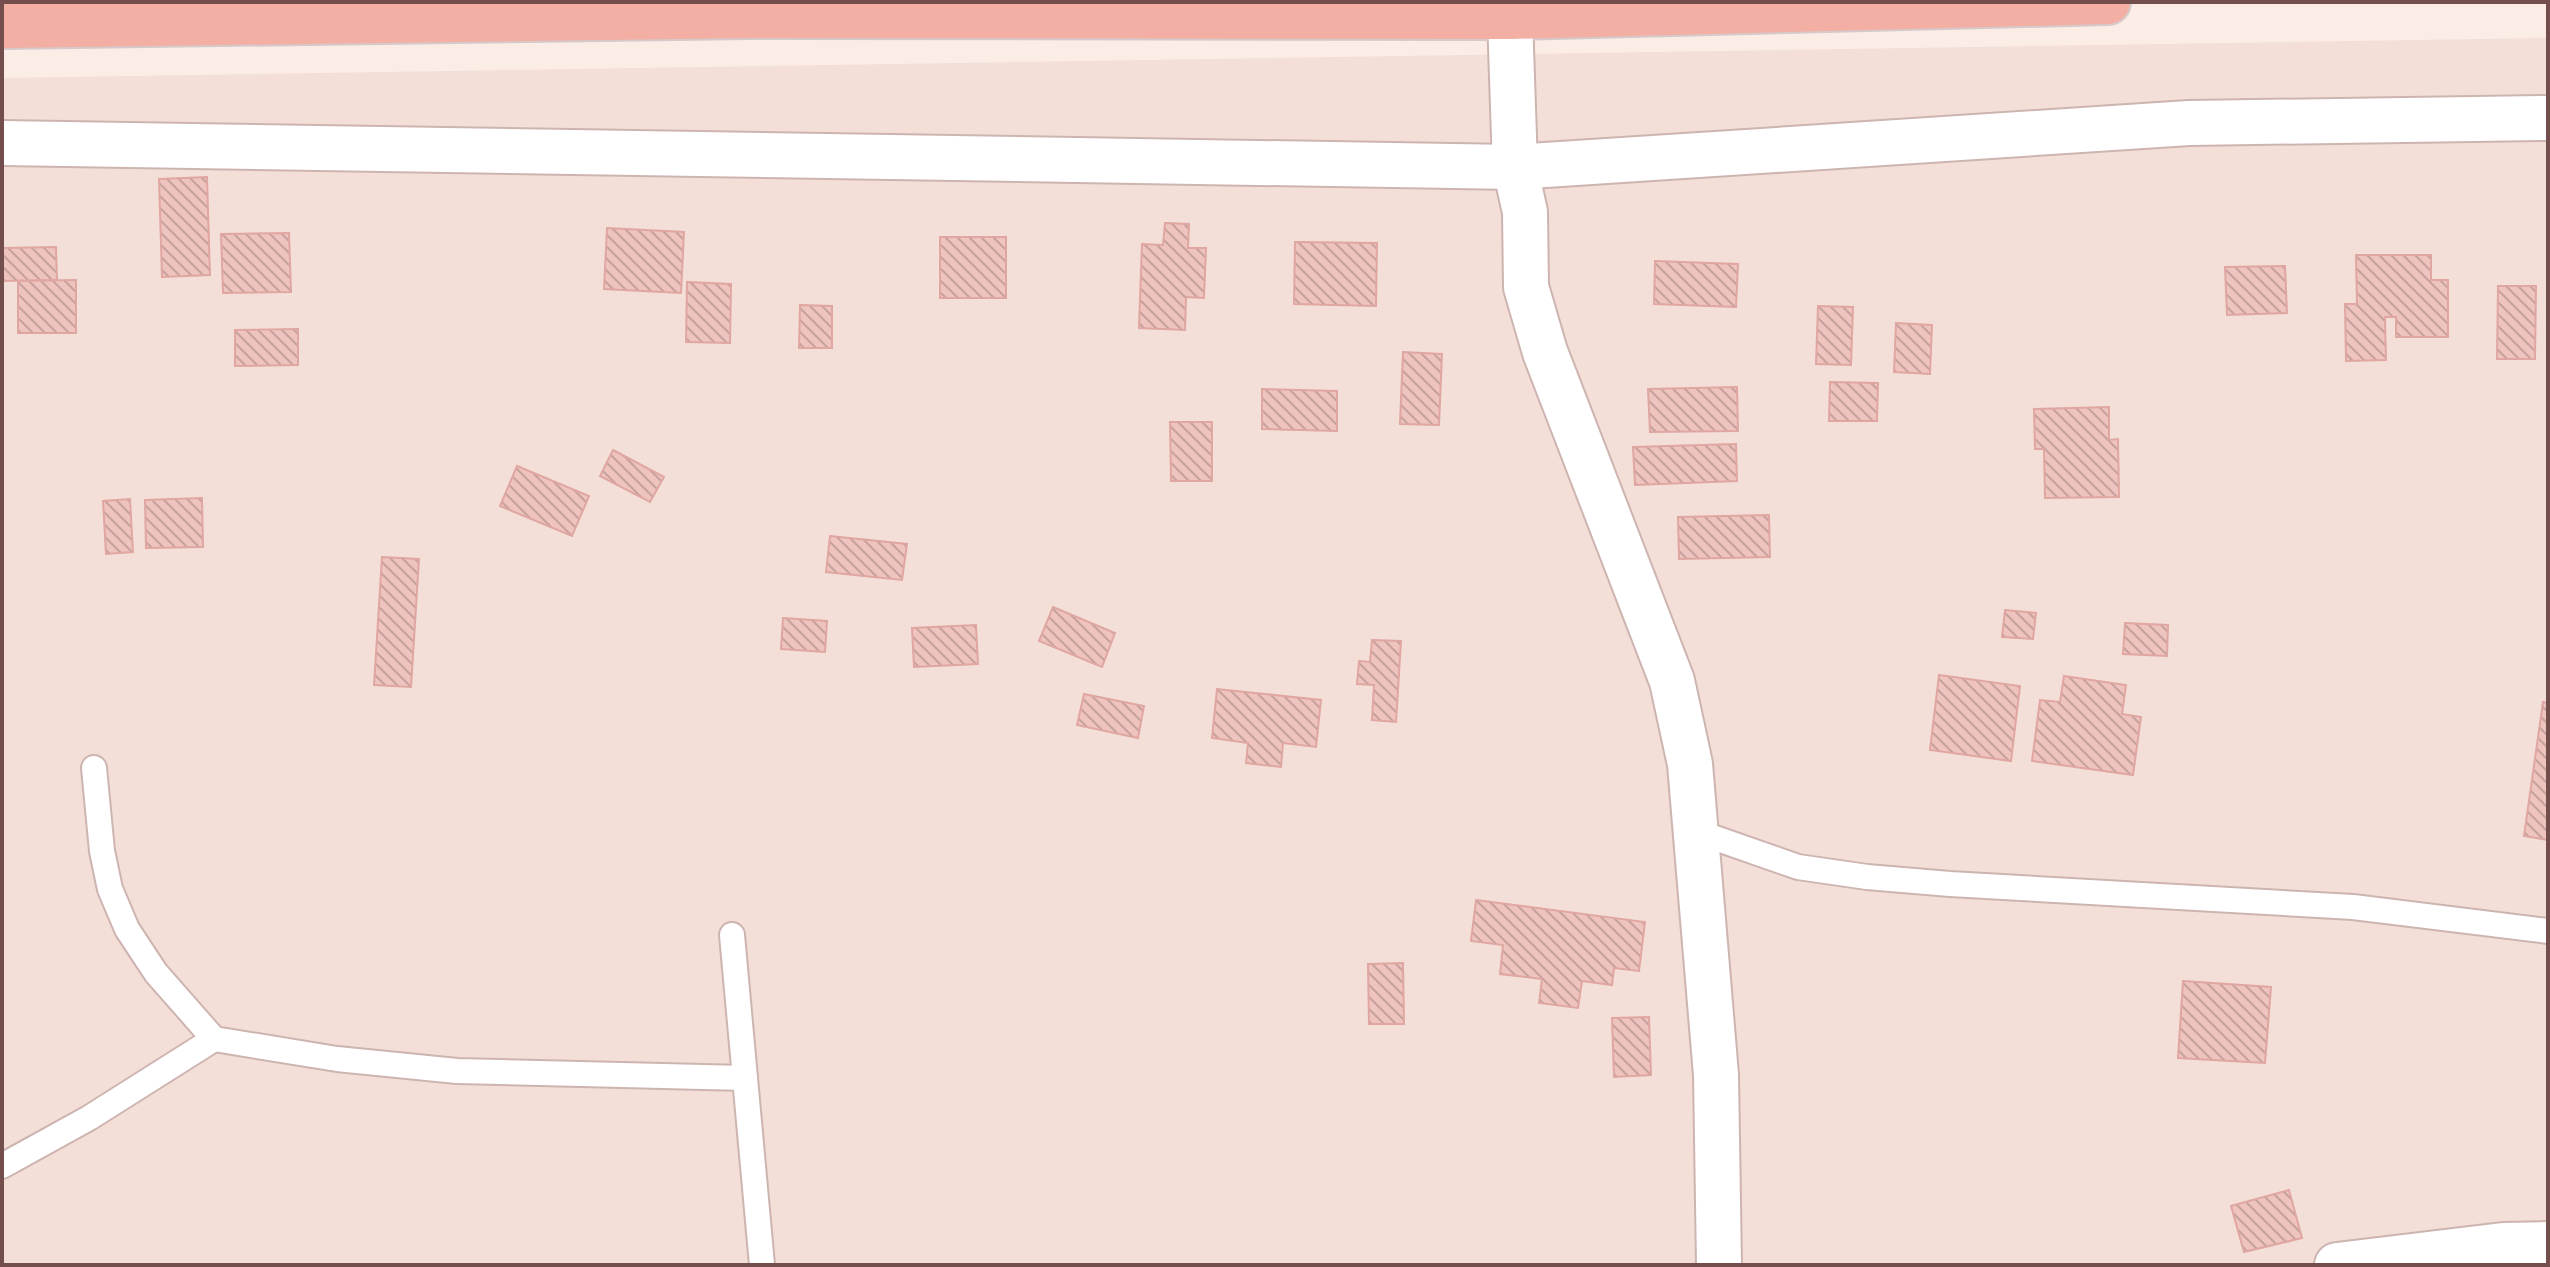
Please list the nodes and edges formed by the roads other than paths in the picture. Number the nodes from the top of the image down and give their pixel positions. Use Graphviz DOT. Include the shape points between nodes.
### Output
graph roads {
  1 [pos="2108,2"];
  2 [pos="1510,17"];
  3 [pos="2,26"];
  4 [pos="2548,118"];
  5 [pos="2,143"];
  6 [pos="1515,167"];
  7 [pos="94,768"];
  8 [pos="1695,831"];
  9 [pos="2548,931"];
  10 [pos="732,935"];
  11 [pos="214,1039"];
  12 [pos="745,1078"];
  13 [pos="2,1166"];
  14 [pos="2548,1244"];
  15 [pos="762,1265"];
  16 [pos="1719,1265"];
  17 [pos="2337,1265"];
  1 -- 2 [label="highway"];
  2 -- 3 [label="highway" via="752,16"];
  2 -- 6 [label="street"];
  4 -- 6 [label="street" via="2189,123"];
  5 -- 6 [label="street"];
  6 -- 8 [label="street" via="1525,212 1526,287 1545,352 1672,681 1690,764"];
  7 -- 11 [label="lane" via="102,851 127,929 156,973"];
  8 -- 9 [label="lane" via="1798,867 1867,877 2353,907"];
  8 -- 16 [label="street" via="1716,1075"];
  10 -- 12 [label="lane"];
  11 -- 12 [label="lane" via="457,1071"];
  11 -- 13 [label="lane"];
  12 -- 15 [label="lane"];
  14 -- 17 [label="street"];
}
